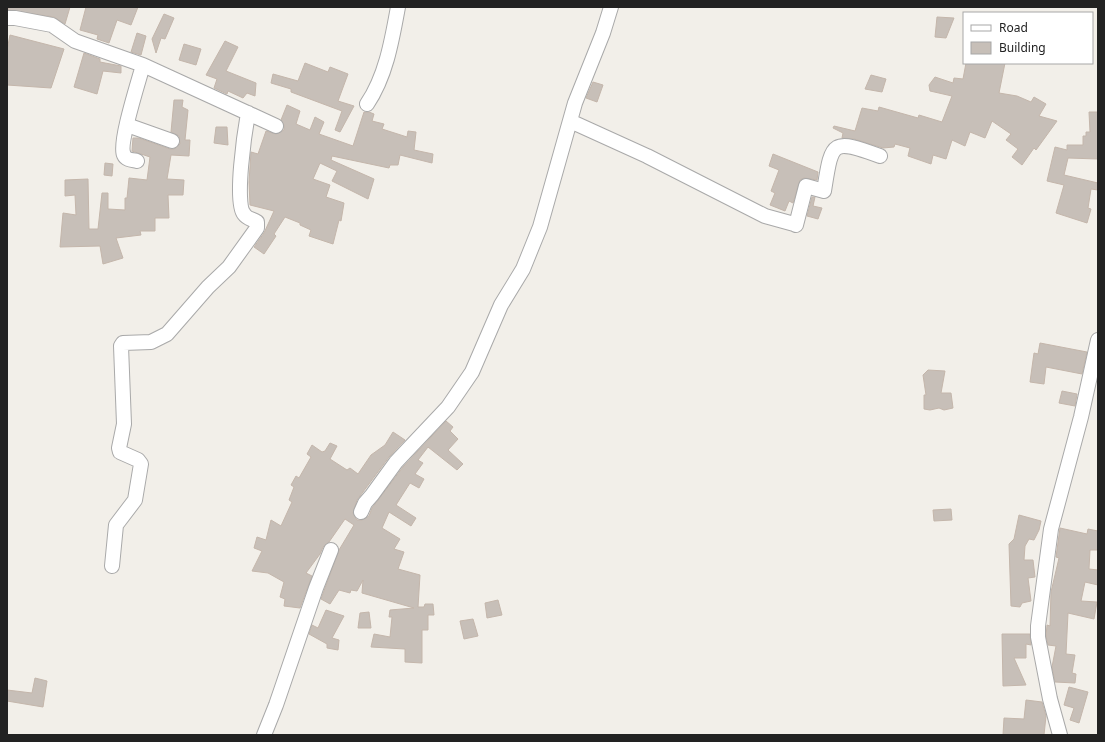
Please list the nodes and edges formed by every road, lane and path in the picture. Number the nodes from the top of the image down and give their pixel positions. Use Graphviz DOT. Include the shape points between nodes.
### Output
graph roads {
  1 [pos="398,7"];
  2 [pos="611,7"];
  3 [pos="7,18"];
  4 [pos="143,65"];
  5 [pos="367,104"];
  6 [pos="248,113"];
  7 [pos="570,121"];
  8 [pos="127,125"];
  9 [pos="276,126"];
  10 [pos="172,141"];
  11 [pos="880,156"];
  12 [pos="138,161"];
  13 [pos="1098,340"];
  14 [pos="361,512"];
  15 [pos="331,550"];
  16 [pos="112,566"];
  17 [pos="264,735"];
  18 [pos="1060,735"];
  1 -- 5 [label="street" via="386,63 377,90"];
  2 -- 7 [label="street"];
  3 -- 4 [label="street" via="52,25 75,41"];
  4 -- 6 [label="street"];
  4 -- 8 [label="street"];
  6 -- 9 [label="street"];
  6 -- 16 [label="street" via="242,148 241,208 246,217 257,222 257,228 229,267 167,334 151,342 123,343 121,346 124,424 120,452 141,464 135,500 116,525"];
  7 -- 11 [label="street" via="765,216 796,225 806,186 824,191 829,158 833,150 842,145 852,145"];
  7 -- 14 [label="street" via="534,244 523,269 501,305 472,372 448,407 396,462"];
  8 -- 10 [label="street"];
  8 -- 12 [label="street" via="123,155 127,159"];
  13 -- 18 [label="street" via="1052,528 1038,626 1050,699"];
  15 -- 17 [label="street"];
}
